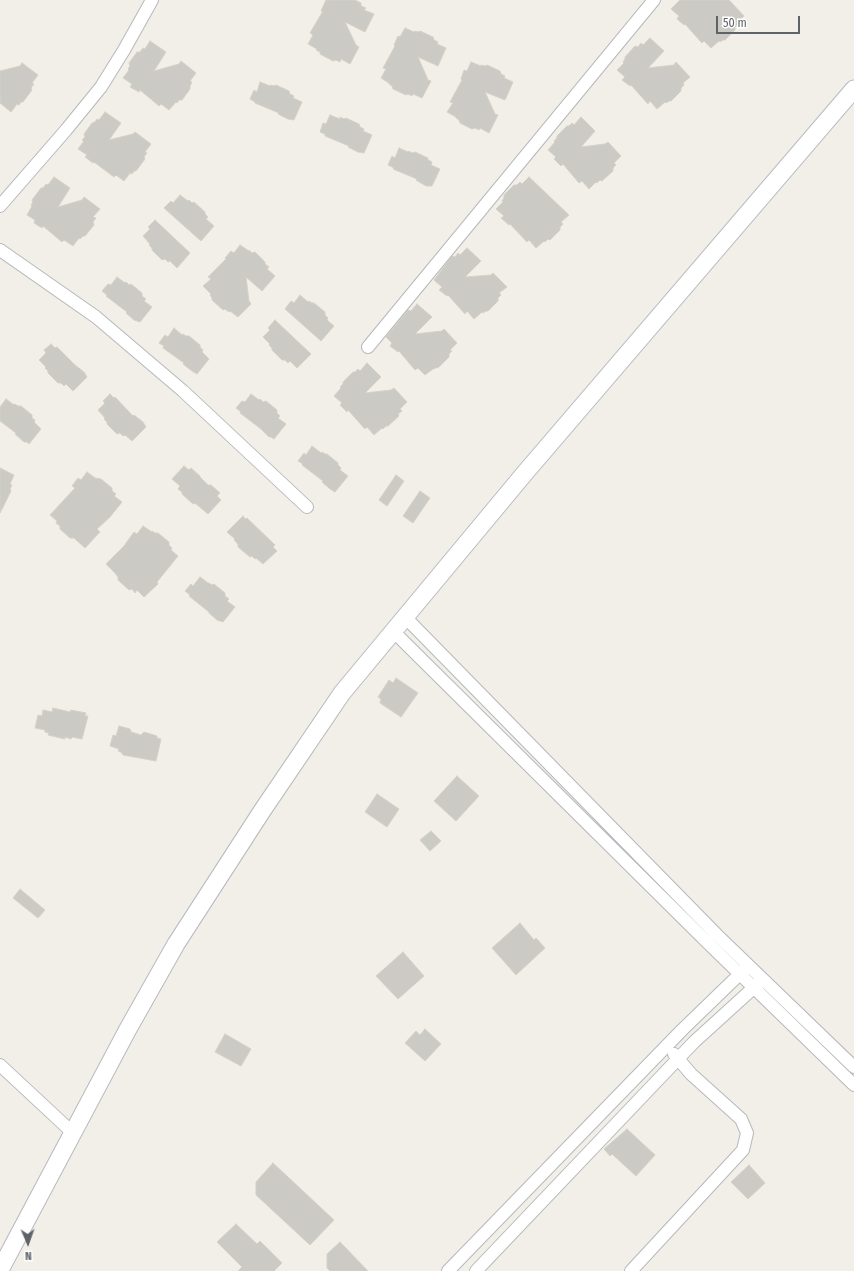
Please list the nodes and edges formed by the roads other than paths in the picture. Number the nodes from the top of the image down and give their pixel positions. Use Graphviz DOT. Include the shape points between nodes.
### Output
graph roads {
  1 [pos="152,0"];
  2 [pos="654,0"];
  3 [pos="854,89"];
  4 [pos="0,206"];
  5 [pos="0,250"];
  6 [pos="368,348"];
  7 [pos="307,507"];
  8 [pos="405,616"];
  9 [pos="392,631"];
  10 [pos="749,965"];
  11 [pos="740,974"];
  12 [pos="763,978"];
  13 [pos="754,987"];
  14 [pos="666,1046"];
  15 [pos="678,1059"];
  16 [pos="0,1065"];
  17 [pos="854,1067"];
  18 [pos="854,1085"];
  19 [pos="74,1133"];
  20 [pos="0,1270"];
  21 [pos="448,1271"];
  22 [pos="476,1271"];
  23 [pos="631,1271"];
  1 -- 4 [label="street" via="101,87"];
  2 -- 6 [label="street"];
  3 -- 8 [label="street"];
  5 -- 7 [label="street" via="96,317 183,391"];
  8 -- 9 [label="street"];
  8 -- 10 [label="street"];
  9 -- 11 [label="street"];
  9 -- 19 [label="street" via="342,693 176,944"];
  10 -- 11 [label="street"];
  10 -- 12 [label="street"];
  11 -- 13 [label="street"];
  11 -- 14 [label="street"];
  12 -- 13 [label="street"];
  12 -- 17 [label="street"];
  13 -- 15 [label="street"];
  13 -- 18 [label="street"];
  14 -- 15 [label="street"];
  14 -- 21 [label="street"];
  15 -- 22 [label="street"];
  15 -- 23 [label="street" via="741,1120 747,1133 744,1150"];
  16 -- 19 [label="street"];
  19 -- 20 [label="street"];
}
